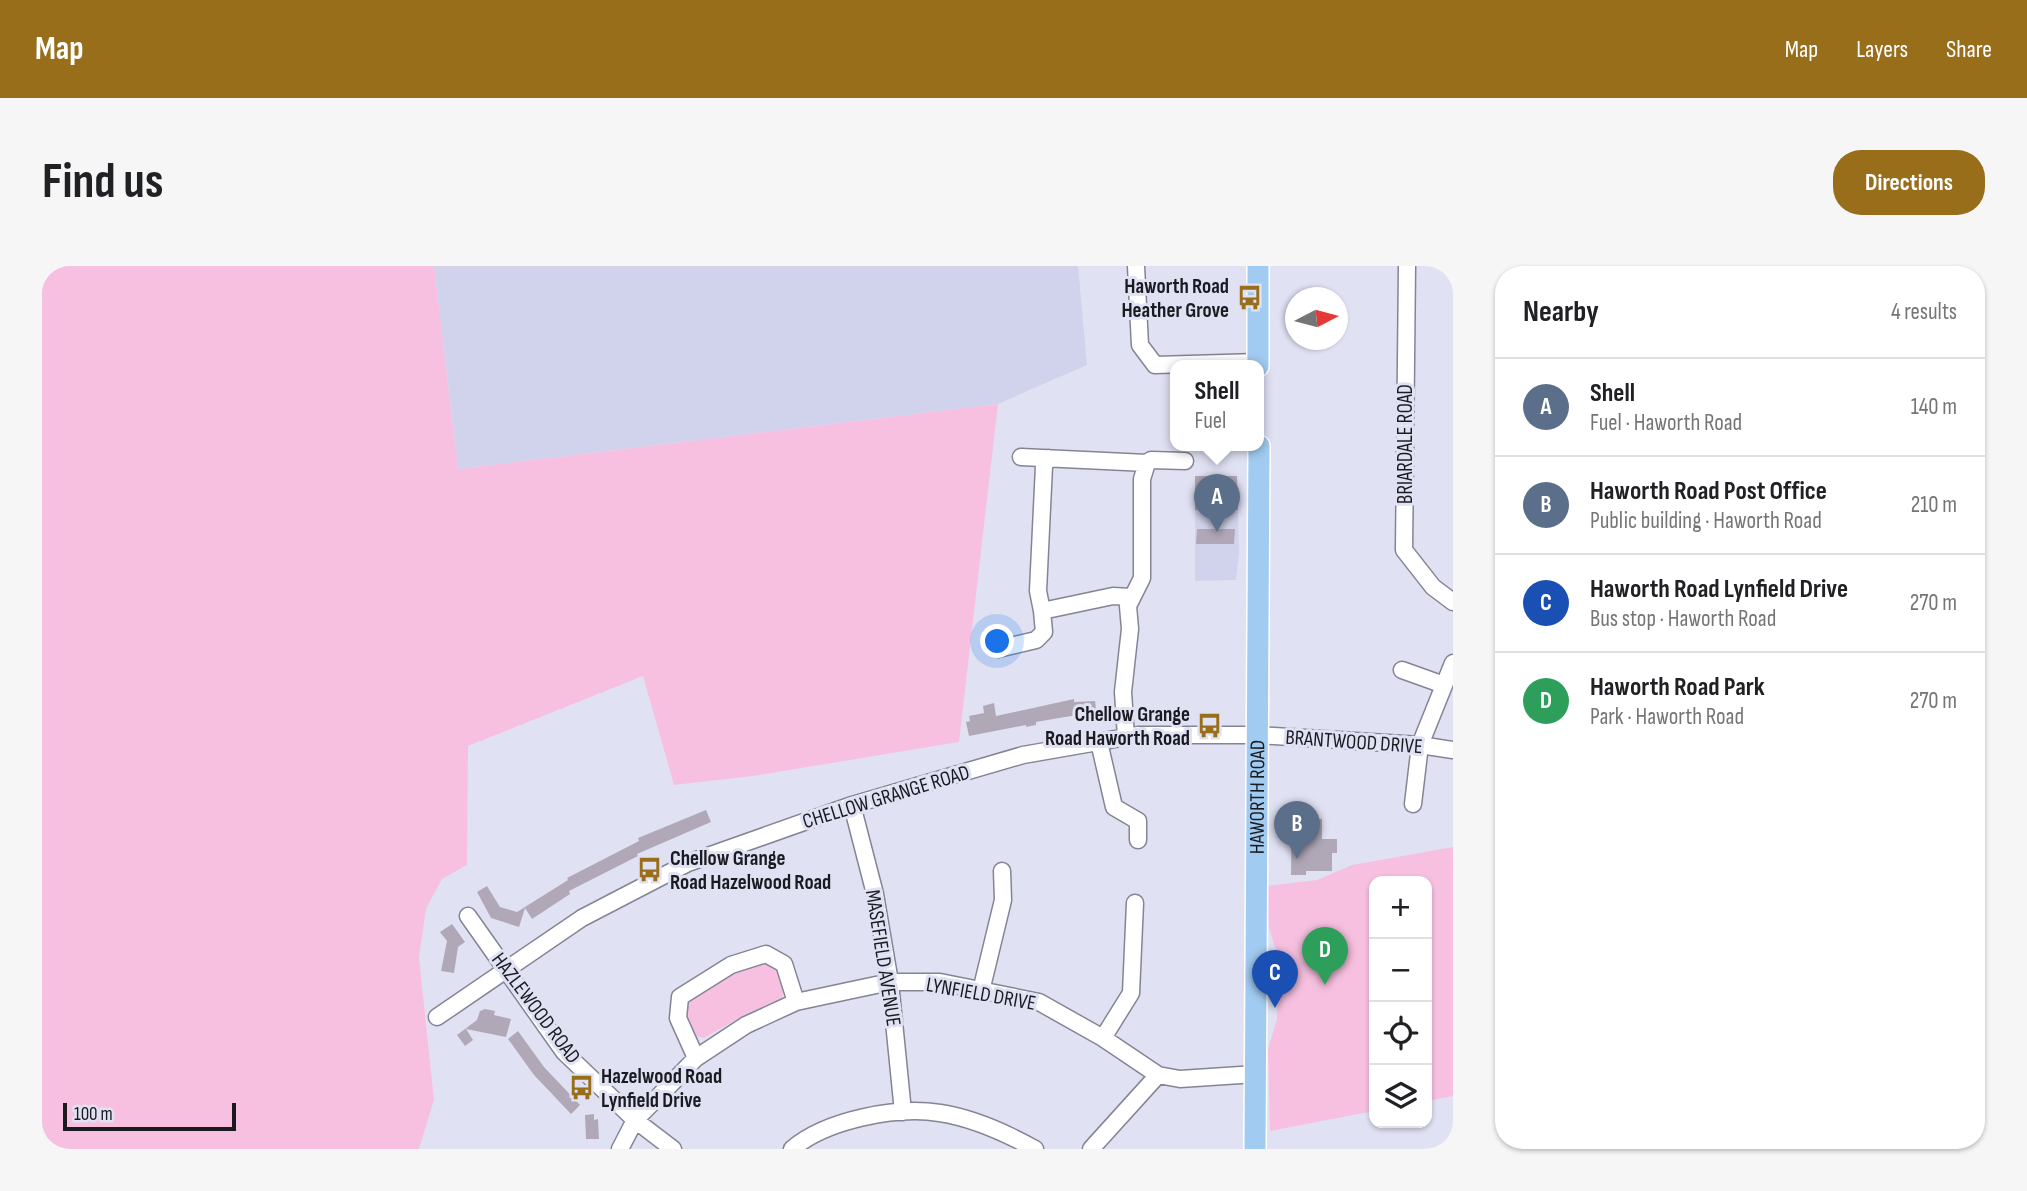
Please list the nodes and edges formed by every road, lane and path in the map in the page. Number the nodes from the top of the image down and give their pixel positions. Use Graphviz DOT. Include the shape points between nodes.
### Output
graph roads {
  1 [pos="1136,266"];
  2 [pos="1258,266"];
  3 [pos="1407,266"];
  4 [pos="1258,360"];
  5 [pos="1170,365"];
  6 [pos="1259,451"];
  7 [pos="1021,457"];
  8 [pos="1048,458"];
  9 [pos="1185,461"];
  10 [pos="1147,463"];
  11 [pos="1131,597"];
  12 [pos="1453,602"];
  13 [pos="1042,611"];
  14 [pos="998,649"];
  15 [pos="1453,663"];
  16 [pos="1402,670"];
  17 [pos="1444,685"];
  18 [pos="1256,735"];
  19 [pos="1126,737"];
  20 [pos="1098,742"];
  21 [pos="1420,746"];
  22 [pos="1453,750"];
  23 [pos="1413,804"];
  24 [pos="852,805"];
  25 [pos="1138,840"];
  26 [pos="1002,871"];
  27 [pos="1135,903"];
  28 [pos="468,916"];
  29 [pos="507,970"];
  30 [pos="890,982"];
  31 [pos="981,991"];
  32 [pos="796,1002"];
  33 [pos="437,1017"];
  34 [pos="1103,1038"];
  35 [pos="696,1058"];
  36 [pos="1256,1074"];
  37 [pos="1158,1075"];
  38 [pos="902,1112"];
  39 [pos="635,1120"];
  40 [pos="620,1149"];
  41 [pos="673,1149"];
  42 [pos="792,1149"];
  43 [pos="1035,1149"];
  44 [pos="1091,1149"];
  45 [pos="1255,1149"];
  1 -- 5 [label="street" via="1140,345 1156,365"];
  2 -- 4 [label="main road"];
  3 -- 12 [label="street, BRIARDALE ROAD" via="1404,550 1433,587"];
  6 -- 18 [label="main road, HAWORTH ROAD"];
  7 -- 8 [label="street"];
  8 -- 10 [label="street"];
  8 -- 13 [label="street" via="1038,591"];
  9 -- 10 [label="street"];
  10 -- 11 [label="street" via="1142,479 1142,578"];
  11 -- 13 [label="street" via="1113,596"];
  11 -- 19 [label="street" via="1123,685"];
  13 -- 14 [label="street" via="1044,632 1036,640"];
  15 -- 17 [label="street"];
  16 -- 17 [label="street"];
  17 -- 21 [label="street"];
  18 -- 19 [label="street, CHELLOW GRANGE ROAD"];
  18 -- 21 [label="street, BRANTWOOD DRIVE"];
  18 -- 36 [label="main road, HAWORTH ROAD"];
  19 -- 20 [label="street, CHELLOW GRANGE ROAD"];
  20 -- 24 [label="street, CHELLOW GRANGE ROAD" via="1023,755"];
  20 -- 25 [label="street" via="1114,807 1138,821"];
  21 -- 22 [label="street, BRANTWOOD DRIVE"];
  21 -- 23 [label="street"];
  24 -- 29 [label="street, CHELLOW GRANGE ROAD" via="688,863 583,918"];
  24 -- 30 [label="street, MASEFIELD AVENUE"];
  26 -- 31 [label="street" via="1003,900"];
  27 -- 34 [label="street" via="1130,993"];
  28 -- 29 [label="street, HAZLEWOOD ROAD"];
  29 -- 33 [label="street, CHELLOW GRANGE ROAD"];
  29 -- 39 [label="street, HAZLEWOOD ROAD" via="564,1052"];
  30 -- 31 [label="street, LYNFIELD DRIVE" via="940,982"];
  30 -- 32 [label="street, LYNFIELD DRIVE"];
  30 -- 38 [label="street, MASEFIELD AVENUE"];
  31 -- 34 [label="street, LYNFIELD DRIVE" via="1039,1002"];
  32 -- 35 [label="street, LYNFIELD DRIVE"];
  32 -- 35 [label="street" via="784,964 766,954 731,965 680,996 678,1018"];
  34 -- 37 [label="street, LYNFIELD DRIVE"];
  35 -- 39 [label="street, LYNFIELD DRIVE"];
  36 -- 37 [label="street, LYNFIELD DRIVE" via="1180,1079"];
  36 -- 45 [label="main road, HAWORTH ROAD"];
  37 -- 44 [label="street"];
  38 -- 42 [label="street" via="855,1118 803,1139"];
  38 -- 43 [label="street" via="939,1113 990,1127"];
  39 -- 40 [label="street, LYNFIELD DRIVE"];
  39 -- 41 [label="street, HAZLEWOOD ROAD"];
}
